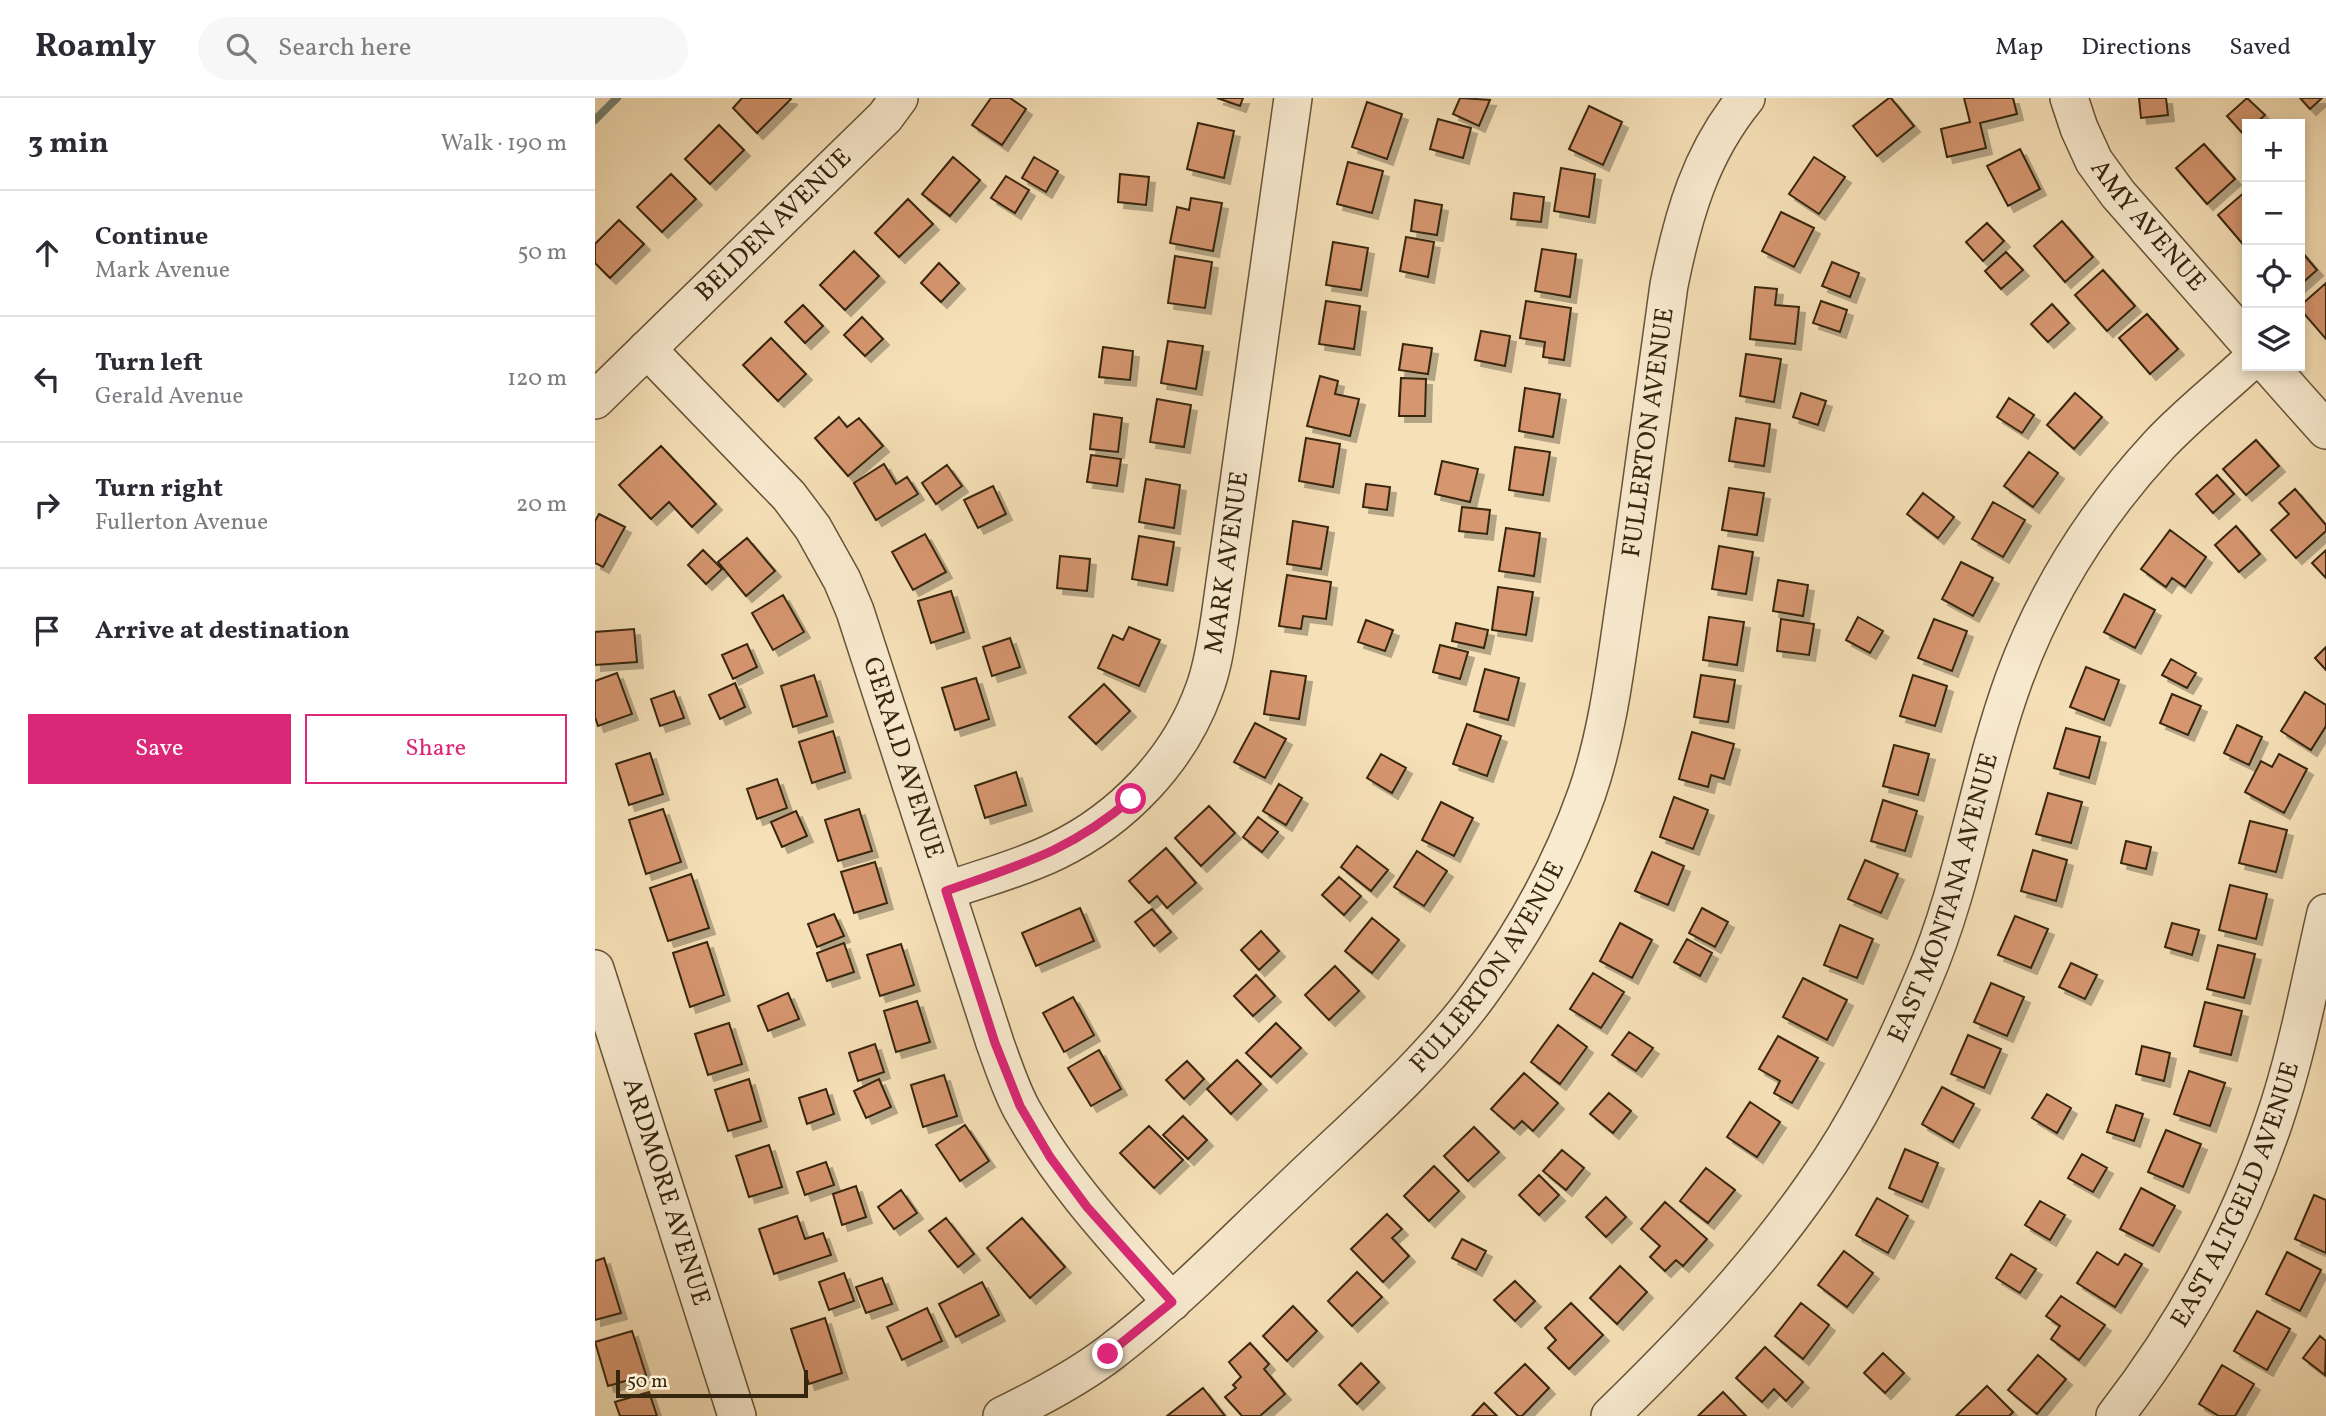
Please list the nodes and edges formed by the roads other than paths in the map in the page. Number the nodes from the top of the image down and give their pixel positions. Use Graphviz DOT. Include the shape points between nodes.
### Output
graph roads {
  1 [pos="899,98"];
  2 [pos="1293,98"];
  3 [pos="1747,98"];
  4 [pos="2069,98"];
  5 [pos="2242,335"];
  6 [pos="647,349"];
  7 [pos="2242,368"];
  8 [pos="2273,371"];
  9 [pos="595,401"];
  10 [pos="2326,430"];
  11 [pos="946,891"];
  12 [pos="2326,913"];
  13 [pos="595,970"];
  14 [pos="1172,1302"];
  15 [pos="737,1416"];
  16 [pos="1002,1416"];
  17 [pos="1611,1416"];
  18 [pos="2115,1416"];
  1 -- 6 [label="street, BELDEN AVENUE" via="885,117"];
  2 -- 11 [label="street, MARK AVENUE" via="1220,618 1204,692 1158,769 1112,816 1055,851"];
  3 -- 14 [label="street, FULLERTON AVENUE" via="1730,117 1708,156 1678,240 1618,655 1599,751 1550,877 1504,957 1446,1035"];
  4 -- 5 [label="street, AMY AVENUE" via="2094,161 2117,194"];
  6 -- 9 [label="street"];
  6 -- 11 [label="street, GERALD AVENUE" via="789,496 842,580"];
  7 -- 17 [label="street, EAST MONTANA AVENUE" via="2137,470 2060,579 2014,680 1961,874 1924,977 1869,1096 1840,1146 1748,1272"];
  8 -- 10 [label="street"];
  11 -- 14 [label="street, GERALD AVENUE" via="1020,1106 1087,1207"];
  12 -- 18 [label="street, EAST ALTGELD AVENUE" via="2275,1119 2247,1196 2198,1291"];
  13 -- 15 [label="street, ARDMORE AVENUE"];
  14 -- 16 [label="street, FULLERTON AVENUE" via="1108,1354"];
}
